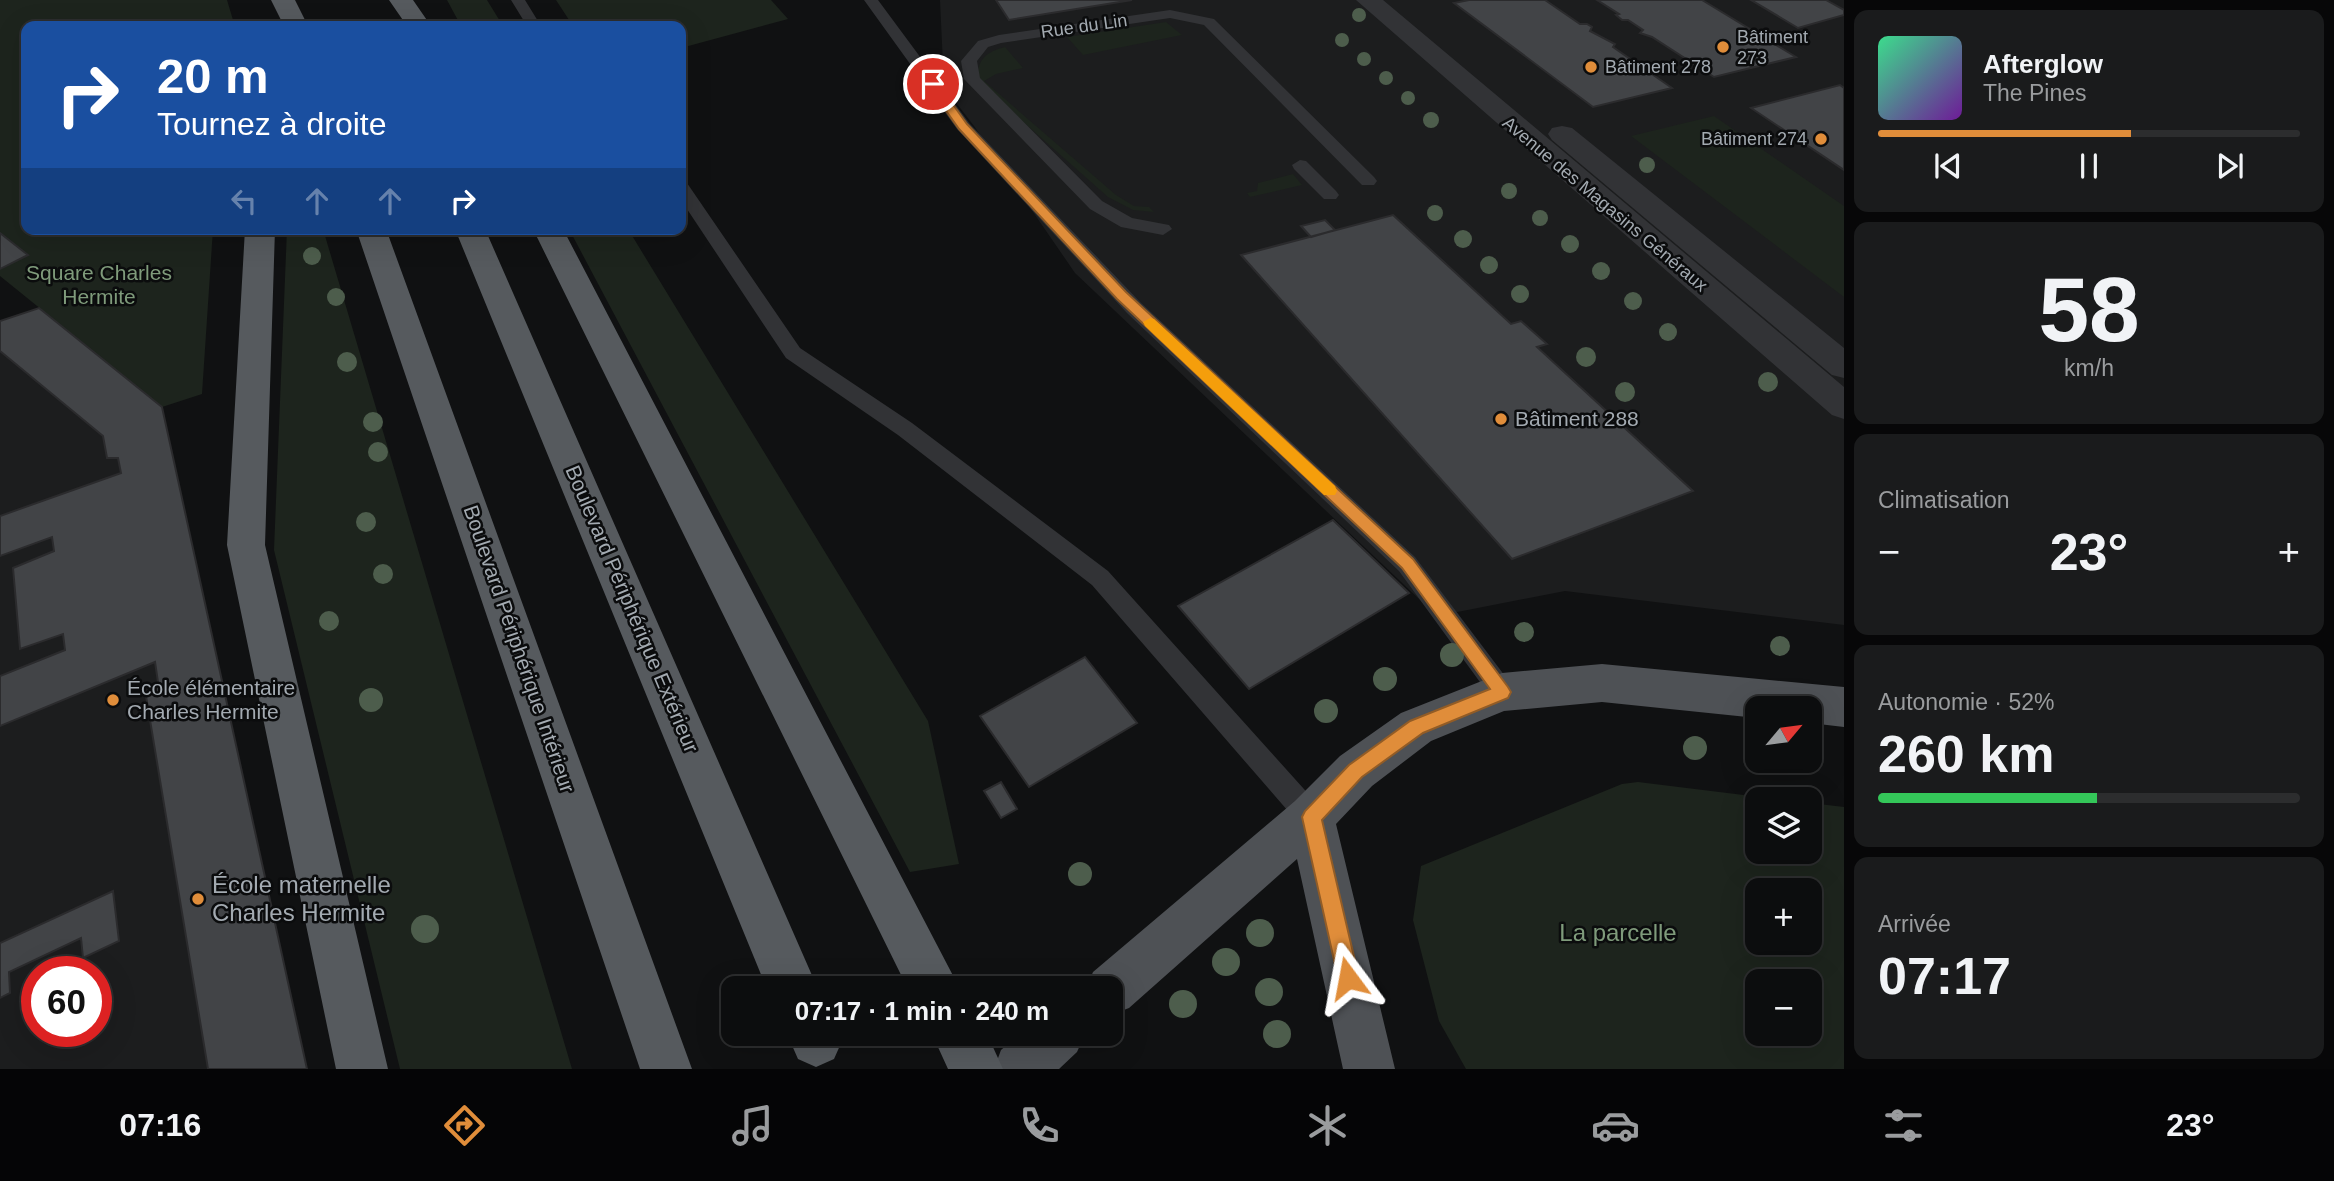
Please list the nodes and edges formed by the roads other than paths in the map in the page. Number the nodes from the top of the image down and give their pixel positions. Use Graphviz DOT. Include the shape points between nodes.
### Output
graph roads {
  1 [pos="382,0"];
  2 [pos="401,0"];
  3 [pos="518,0"];
  4 [pos="872,0"];
  5 [pos="1158,0"];
  6 [pos="1368,0"];
  7 [pos="1398,0"];
  8 [pos="272,4"];
  9 [pos="1170,14"];
  10 [pos="291,21"];
  11 [pos="389,21"];
  12 [pos="416,21"];
  13 [pos="531,21"];
  14 [pos="1300,165"];
  15 [pos="1368,181"];
  16 [pos="686,194"];
  17 [pos="1330,195"];
  18 [pos="1163,229"];
  19 [pos="260,235"];
  20 [pos="373,235"];
  21 [pos="473,235"];
  22 [pos="551,235"];
  23 [pos="1844,366"];
  24 [pos="1844,406"];
  25 [pos="1502,692"];
  26 [pos="1844,707"];
  27 [pos="1311,817"];
  28 [pos="787,976"];
  29 [pos="928,976"];
  30 [pos="1123,980"];
  31 [pos="965,1046"];
  32 [pos="1046,1046"];
  33 [pos="362,1069"];
  34 [pos="666,1069"];
  35 [pos="977,1069"];
  36 [pos="1020,1069"];
  37 [pos="1369,1069"];
  1 -- 11 [label="highway"];
  2 -- 12 [label="highway"];
  3 -- 13 [label="lane"];
  4 -- 25 [label="lane" via="963,126 1134,308 1408,564"];
  5 -- 9 [label="lane"];
  6 -- 24 [label="street, Avenue des Magasins Généraux"];
  7 -- 23 [label="street, Avenue des Magasins Généraux"];
  8 -- 10 [label="highway"];
  9 -- 15 [label="lane, Rue du Lin" via="1209,22"];
  9 -- 18 [label="lane, Rue du Lin" via="999,39 983,44 968,69 972,79 1096,205 1127,223"];
  14 -- 17 [label="lane"];
  16 -- 27 [label="lane" via="793,353 905,429 1100,578"];
  19 -- 33 [label="highway" via="246,545"];
  20 -- 34 [label="highway, Boulevard Périphérique Intérieur"];
  21 -- 28 [label="highway, Boulevard Périphérique Extérieur"];
  22 -- 29 [label="highway"];
  25 -- 26 [label="main road" via="1602,683"];
  25 -- 27 [label="main road" via="1416,727 1356,771"];
  27 -- 30 [label="main road"];
  27 -- 37 [label="main road"];
  31 -- 35 [label="highway"];
  32 -- 36 [label="main road"];
}
